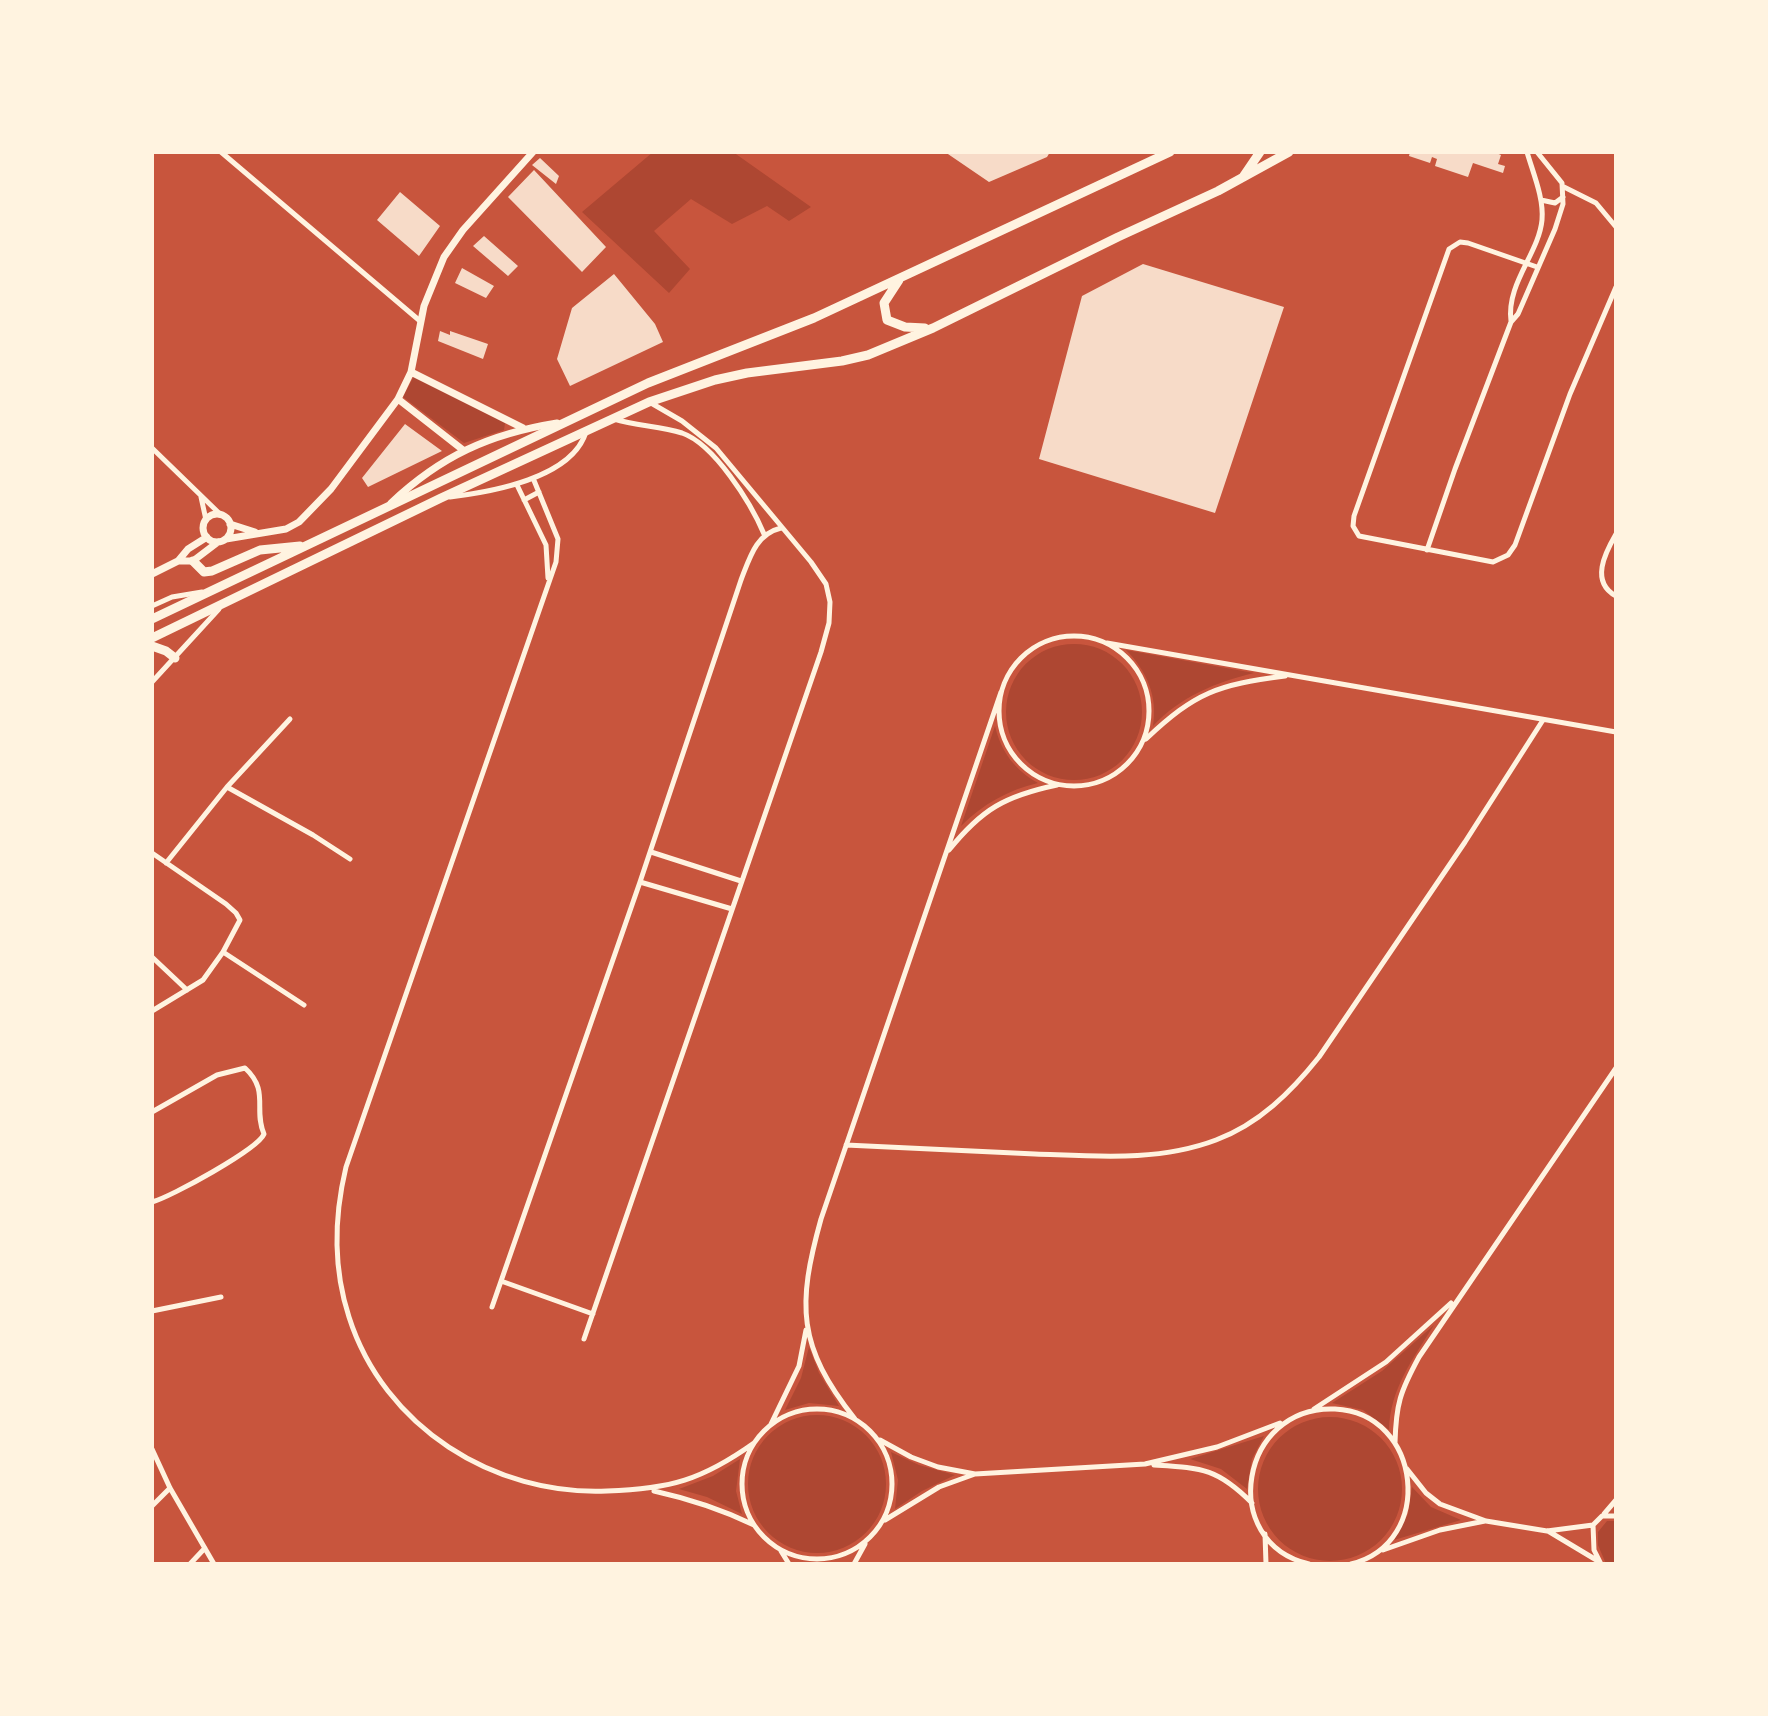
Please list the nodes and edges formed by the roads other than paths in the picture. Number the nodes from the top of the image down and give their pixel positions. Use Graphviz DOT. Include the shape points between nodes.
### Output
graph roads {
  1 [pos="221,152"];
  2 [pos="533,152"];
  3 [pos="1170,152"];
  4 [pos="1260,152"];
  5 [pos="1289,152"];
  6 [pos="1527,152"];
  7 [pos="1537,152"];
  8 [pos="1545,164"];
  9 [pos="1532,170"];
  10 [pos="1241,179"];
  11 [pos="1563,186"];
  12 [pos="1563,197"];
  13 [pos="1540,200"];
  14 [pos="1616,227"];
  15 [pos="1525,263"];
  16 [pos="1537,267"];
  17 [pos="901,278"];
  18 [pos="1616,287"];
  19 [pos="420,321"];
  20 [pos="1511,322"];
  21 [pos="933,328"];
  22 [pos="411,372"];
  23 [pos="398,399"];
  24 [pos="649,402"];
  25 [pos="613,419"];
  26 [pos="567,422"];
  27 [pos="524,429"];
  28 [pos="587,430"];
  29 [pos="704,442"];
  30 [pos="463,450"];
  31 [pos="153,451"];
  32 [pos="737,472"];
  33 [pos="533,478"];
  34 [pos="730,478"];
  35 [pos="517,485"];
  36 [pos="539,492"];
  37 [pos="200,496"];
  38 [pos="441,498"];
  39 [pos="524,500"];
  40 [pos="386,508"];
  41 [pos="221,515"];
  42 [pos="206,520"];
  43 [pos="230,524"];
  44 [pos="781,528"];
  45 [pos="257,533"];
  46 [pos="764,534"];
  47 [pos="1616,534"];
  48 [pos="207,537"];
  49 [pos="222,540"];
  50 [pos="307,545"];
  51 [pos="1427,550"];
  52 [pos="558,551"];
  53 [pos="548,553"];
  54 [pos="178,561"];
  55 [pos="193,561"];
  56 [pos="152,574"];
  57 [pos="548,583"];
  58 [pos="215,589"];
  59 [pos="1616,596"];
  60 [pos="152,606"];
  61 [pos="222,606"];
  62 [pos="152,619"];
  63 [pos="152,638"];
  64 [pos="1107,643"];
  65 [pos="152,646"];
  66 [pos="175,658"];
  67 [pos="1293,675"];
  68 [pos="152,682"];
  69 [pos="1001,692"];
  70 [pos="290,719"];
  71 [pos="1543,720"];
  72 [pos="1616,732"];
  73 [pos="1145,740"];
  74 [pos="1058,785"];
  75 [pos="227,787"];
  76 [pos="650,852"];
  77 [pos="152,853"];
  78 [pos="946,854"];
  79 [pos="350,859"];
  80 [pos="166,863"];
  81 [pos="741,881"];
  82 [pos="640,882"];
  83 [pos="732,909"];
  84 [pos="223,952"];
  85 [pos="152,957"];
  86 [pos="187,990"];
  87 [pos="304,1005"];
  88 [pos="152,1011"];
  89 [pos="1616,1068"];
  90 [pos="152,1112"];
  91 [pos="846,1145"];
  92 [pos="152,1202"];
  93 [pos="501,1281"];
  94 [pos="221,1297"];
  95 [pos="1458,1297"];
  96 [pos="492,1307"];
  97 [pos="152,1311"];
  98 [pos="593,1314"];
  99 [pos="807,1329"];
  100 [pos="584,1339"];
  101 [pos="1307,1413"];
  102 [pos="1292,1418"];
  103 [pos="855,1419"];
  104 [pos="770,1425"];
  105 [pos="879,1440"];
  106 [pos="754,1443"];
  107 [pos="1395,1443"];
  108 [pos="152,1449"];
  109 [pos="1145,1464"];
  110 [pos="1407,1469"];
  111 [pos="975,1474"];
  112 [pos="170,1488"];
  113 [pos="649,1490"];
  114 [pos="1616,1500"];
  115 [pos="1252,1503"];
  116 [pos="152,1506"];
  117 [pos="1602,1516"];
  118 [pos="1616,1516"];
  119 [pos="884,1521"];
  120 [pos="1486,1521"];
  121 [pos="754,1525"];
  122 [pos="1593,1525"];
  123 [pos="1547,1531"];
  124 [pos="1265,1533"];
  125 [pos="865,1544"];
  126 [pos="205,1548"];
  127 [pos="780,1550"];
  128 [pos="1378,1551"];
  129 [pos="1355,1563"];
  130 [pos="1600,1563"];
  131 [pos="190,1564"];
  132 [pos="214,1564"];
  133 [pos="789,1564"];
  134 [pos="854,1564"];
  135 [pos="1266,1564"];
  136 [pos="1309,1564"];
  1 -- 19 [label="street"];
  2 -- 19 [label="street" via="453,244 434,278"];
  3 -- 17 [label="highway"];
  4 -- 10 [label="highway"];
  5 -- 10 [label="highway"];
  6 -- 9 [label="street"];
  7 -- 8 [label="street"];
  8 -- 9 [label="street"];
  8 -- 11 [label="street"];
  9 -- 13 [label="street"];
  10 -- 21 [label="highway"];
  11 -- 12 [label="street"];
  11 -- 14 [label="street" via="1596,203"];
  12 -- 13 [label="street" via="1555,203"];
  12 -- 16 [label="street"];
  13 -- 15 [label="street" via="1540,229"];
  15 -- 16 [label="street"];
  15 -- 20 [label="street" via="1510,305"];
  15 -- 51 [label="street" via="1468,243 1449,249 1354,516 1359,536"];
  16 -- 20 [label="street"];
  17 -- 21 [label="highway" via="884,303 887,320"];
  17 -- 26 [label="highway"];
  18 -- 51 [label="street" via="1508,555 1493,562"];
  19 -- 22 [label="street"];
  20 -- 51 [label="street"];
  21 -- 24 [label="highway" via="855,358 726,377"];
  22 -- 23 [label="street"];
  22 -- 27 [label="street"];
  23 -- 30 [label="street"];
  23 -- 45 [label="street" via="331,489 299,522"];
  24 -- 25 [label="highway"];
  24 -- 29 [label="street" via="682,421"];
  25 -- 28 [label="highway"];
  25 -- 29 [label="street"];
  26 -- 27 [label="street"];
  26 -- 40 [label="highway"];
  27 -- 30 [label="street"];
  28 -- 33 [label="street" via="573,453"];
  28 -- 38 [label="highway"];
  29 -- 32 [label="street"];
  29 -- 34 [label="street"];
  30 -- 40 [label="street" via="433,467"];
  31 -- 37 [label="street"];
  32 -- 34 [label="street"];
  32 -- 44 [label="street"];
  33 -- 35 [label="street"];
  33 -- 36 [label="street"];
  34 -- 46 [label="street"];
  35 -- 38 [label="street"];
  35 -- 39 [label="street"];
  36 -- 39 [label="street"];
  36 -- 52 [label="street"];
  37 -- 41 [label="street"];
  37 -- 42 [label="street"];
  38 -- 61 [label="highway"];
  39 -- 53 [label="street"];
  40 -- 50 [label="highway"];
  41 -- 42 [label="street"];
  41 -- 43 [label="street"];
  42 -- 48 [label="street"];
  43 -- 45 [label="street"];
  43 -- 49 [label="street" via="231,532"];
  44 -- 46 [label="street"];
  44 -- 81 [label="street" via="826,584 829,623"];
  45 -- 49 [label="street"];
  46 -- 76 [label="street" via="741,580"];
  47 -- 59 [label="street" via="1600,573 1602,583"];
  48 -- 49 [label="street"];
  48 -- 54 [label="street"];
  49 -- 55 [label="street"];
  50 -- 55 [label="highway" via="260,550 212,571 204,572"];
  50 -- 58 [label="highway"];
  52 -- 53 [label="street"];
  52 -- 57 [label="street"];
  53 -- 57 [label="street"];
  54 -- 55 [label="street"];
  54 -- 56 [label="street"];
  57 -- 113 [label="street" via="353,1143 338,1201 338,1265 361,1349 404,1410 440,1442 478,1467 539,1487"];
  58 -- 60 [label="street"];
  58 -- 62 [label="highway"];
  61 -- 63 [label="highway"];
  61 -- 66 [label="street"];
  64 -- 67 [label="street"];
  64 -- 69 [label="street" via="1086,637 1042,643 1009,672"];
  64 -- 73 [label="street" via="1140,674 1150,718"];
  65 -- 66 [label="highway"];
  66 -- 68 [label="street"];
  67 -- 71 [label="street"];
  67 -- 73 [label="street" via="1245,681 1199,696"];
  69 -- 74 [label="street" via="1000,722 1009,751 1039,778"];
  69 -- 78 [label="street"];
  70 -- 75 [label="street"];
  71 -- 72 [label="street"];
  71 -- 91 [label="street" via="1319,1057 1275,1105 1248,1124 1218,1139 1159,1154"];
  73 -- 74 [label="street" via="1119,773 1100,783"];
  74 -- 78 [label="street" via="1005,799 967,828"];
  75 -- 79 [label="street"];
  75 -- 80 [label="street"];
  76 -- 81 [label="street"];
  76 -- 82 [label="street"];
  77 -- 80 [label="street"];
  78 -- 91 [label="street"];
  80 -- 84 [label="street" via="236,913 240,920"];
  81 -- 83 [label="street"];
  82 -- 83 [label="street"];
  82 -- 93 [label="street"];
  83 -- 98 [label="street"];
  84 -- 86 [label="street" via="203,980"];
  84 -- 87 [label="street"];
  85 -- 86 [label="street"];
  86 -- 88 [label="street"];
  89 -- 95 [label="street"];
  90 -- 92 [label="street" via="217,1075 245,1068 261,1096 264,1134 176,1193"];
  91 -- 99 [label="street" via="807,1272"];
  93 -- 96 [label="street"];
  93 -- 98 [label="street"];
  94 -- 97 [label="street"];
  95 -- 101 [label="street" via="1386,1362"];
  95 -- 107 [label="street" via="1399,1395"];
  98 -- 100 [label="street"];
  99 -- 103 [label="street" via="823,1372"];
  99 -- 104 [label="street" via="799,1366"];
  101 -- 102 [label="street"];
  101 -- 107 [label="street" via="1338,1409 1361,1416"];
  102 -- 109 [label="street" via="1217,1447"];
  102 -- 115 [label="street" via="1261,1448 1252,1468"];
  103 -- 104 [label="street" via="834,1410 812,1409"];
  103 -- 105 [label="street"];
  104 -- 106 [label="street"];
  105 -- 111 [label="street" via="938,1467"];
  105 -- 119 [label="street" via="893,1480"];
  106 -- 113 [label="street" via="700,1476"];
  106 -- 121 [label="street" via="742,1484"];
  107 -- 110 [label="street"];
  108 -- 112 [label="street"];
  109 -- 111 [label="street"];
  109 -- 115 [label="street" via="1212,1472"];
  110 -- 120 [label="street" via="1440,1504"];
  110 -- 128 [label="street" via="1405,1514"];
  111 -- 119 [label="street" via="939,1487"];
  112 -- 116 [label="street"];
  112 -- 126 [label="street"];
  113 -- 121 [label="street" via="693,1500"];
  114 -- 117 [label="street"];
  115 -- 124 [label="street"];
  117 -- 118 [label="street"];
  117 -- 122 [label="street"];
  119 -- 125 [label="street"];
  120 -- 123 [label="street"];
  120 -- 128 [label="street"];
  121 -- 127 [label="street"];
  122 -- 123 [label="street"];
  122 -- 130 [label="street"];
  123 -- 130 [label="street"];
  124 -- 135 [label="street"];
  124 -- 136 [label="street" via="1284,1553"];
  125 -- 127 [label="street" via="823,1559"];
  125 -- 134 [label="street"];
  126 -- 131 [label="street"];
  126 -- 132 [label="street"];
  127 -- 133 [label="street"];
  128 -- 129 [label="street"];
}
